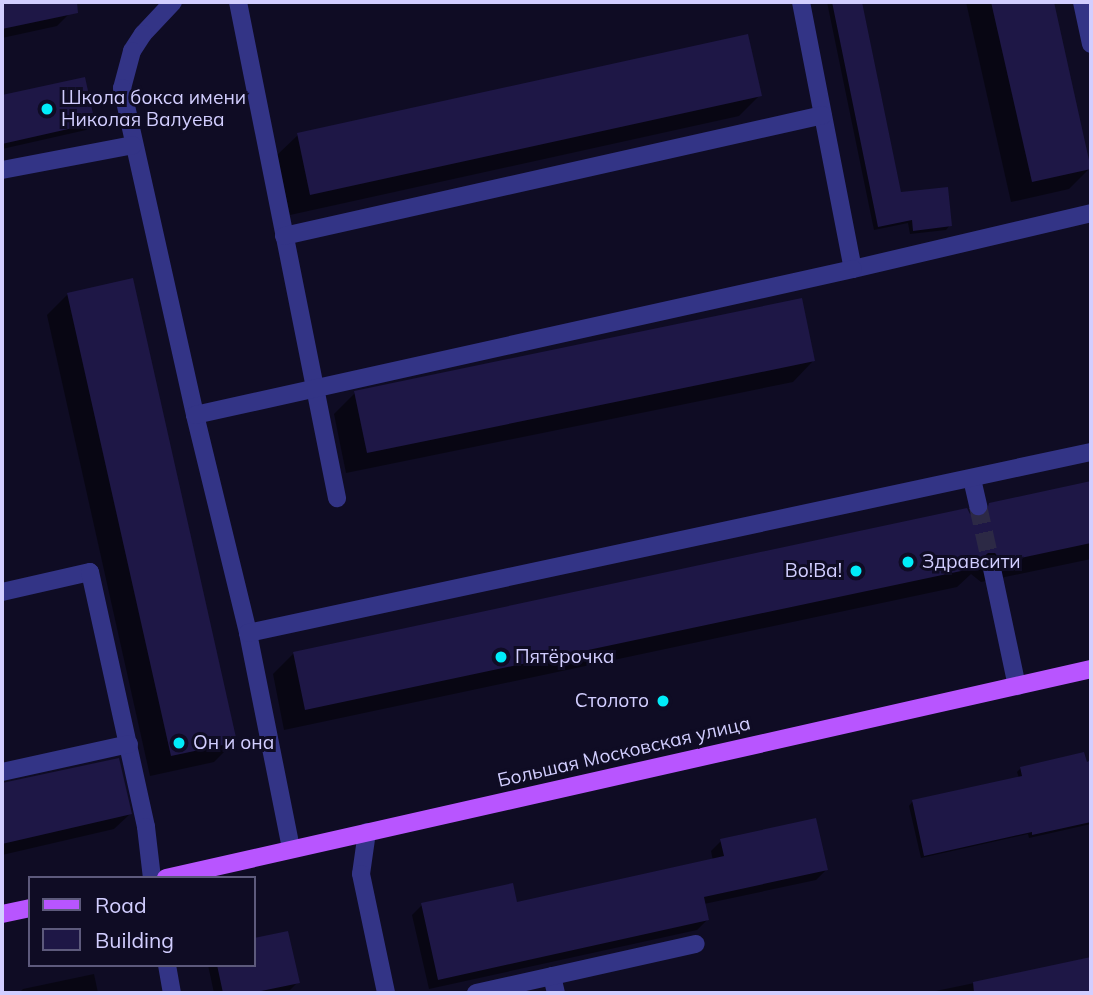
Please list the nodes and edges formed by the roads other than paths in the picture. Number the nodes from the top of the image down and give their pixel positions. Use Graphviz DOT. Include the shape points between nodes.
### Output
graph roads {
  1 [pos="173,2"];
  2 [pos="238,2"];
  3 [pos="801,2"];
  4 [pos="1082,2"];
  5 [pos="1091,44"];
  6 [pos="823,115"];
  7 [pos="133,145"];
  8 [pos="2,170"];
  9 [pos="1091,213"];
  10 [pos="284,236"];
  11 [pos="853,269"];
  12 [pos="315,388"];
  13 [pos="195,415"];
  14 [pos="1091,452"];
  15 [pos="972,479"];
  16 [pos="337,498"];
  17 [pos="978,506"];
  18 [pos="991,565"];
  19 [pos="2,592"];
  20 [pos="248,633"];
  21 [pos="1091,669"];
  22 [pos="1017,685"];
  23 [pos="129,744"];
  24 [pos="2,772"];
  25 [pos="366,832"];
  26 [pos="291,849"];
  27 [pos="152,876"];
  28 [pos="175,876"];
  29 [pos="28,908"];
  30 [pos="2,914"];
  31 [pos="696,944"];
  32 [pos="167,967"];
  33 [pos="554,985"];
  34 [pos="172,993"];
  35 [pos="386,993"];
  36 [pos="476,993"];
  1 -- 7 [label="lane" via="143,34 124,76 122,88"];
  2 -- 10 [label="lane"];
  3 -- 6 [label="lane"];
  4 -- 5 [label="lane"];
  6 -- 10 [label="lane"];
  6 -- 11 [label="lane"];
  7 -- 8 [label="lane"];
  7 -- 13 [label="lane"];
  9 -- 11 [label="lane"];
  10 -- 12 [label="lane"];
  11 -- 12 [label="lane"];
  12 -- 13 [label="lane"];
  12 -- 16 [label="lane"];
  13 -- 20 [label="lane"];
  14 -- 15 [label="lane"];
  15 -- 17 [label="lane"];
  15 -- 20 [label="lane"];
  18 -- 22 [label="lane"];
  19 -- 23 [label="lane" via="90,572"];
  20 -- 26 [label="lane"];
  21 -- 22 [label="main road, Большая Московская улица"];
  22 -- 25 [label="main road, Большая Московская улица"];
  23 -- 24 [label="lane"];
  23 -- 27 [label="lane"];
  25 -- 26 [label="main road, Большая Московская улица"];
  25 -- 35 [label="lane" via="361,874"];
  26 -- 28 [label="main road, Большая Московская улица"];
  29 -- 30 [label="main road"];
  31 -- 33 [label="lane"];
  32 -- 34 [label="lane"];
  33 -- 36 [label="lane"];
}
